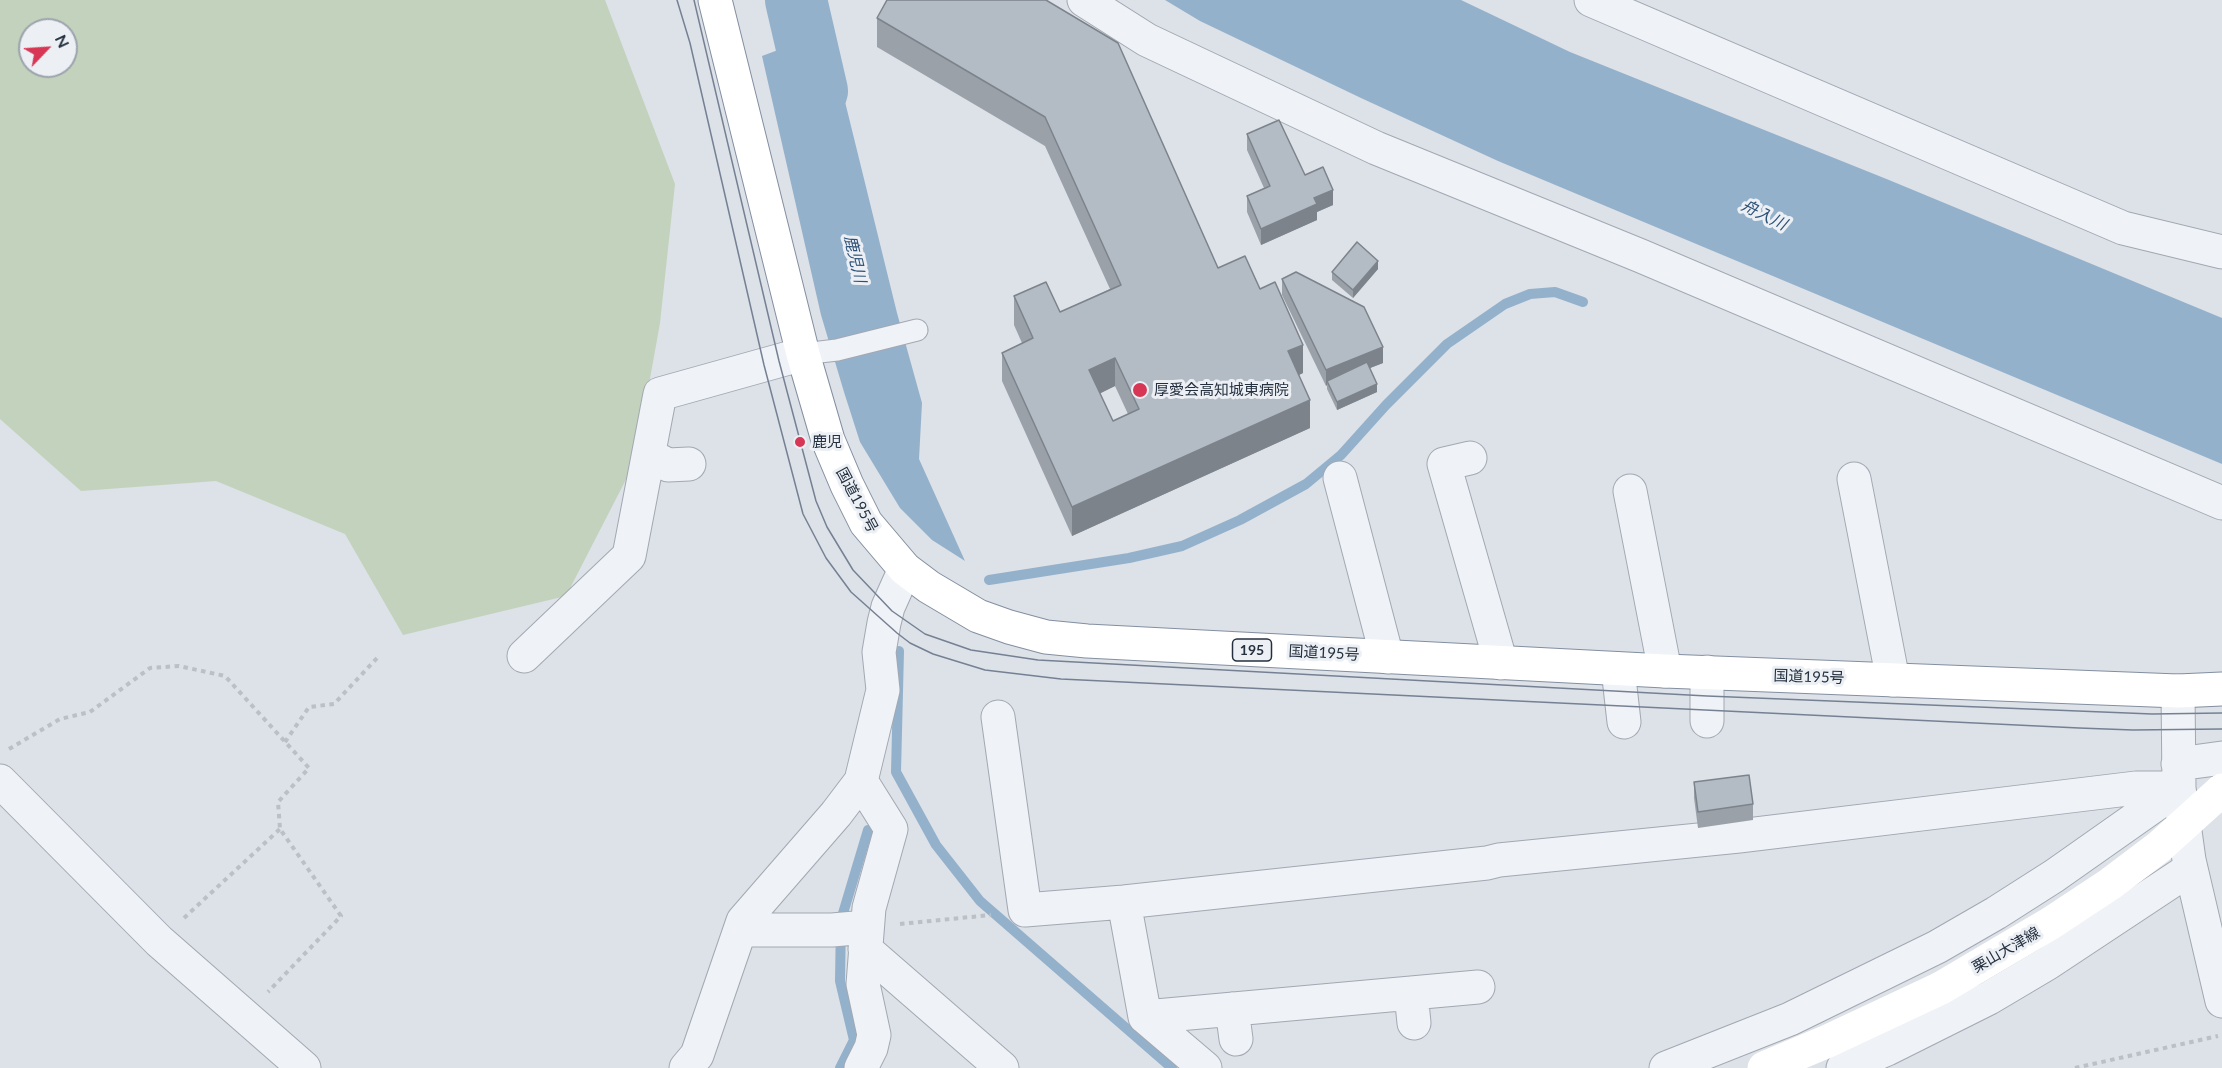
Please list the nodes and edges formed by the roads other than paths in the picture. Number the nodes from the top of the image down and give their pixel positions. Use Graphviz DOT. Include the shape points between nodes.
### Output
graph roads {
  1 [pos="715,0"];
  2 [pos="1084,0"];
  3 [pos="1590,0"];
  4 [pos="2222,252"];
  5 [pos="917,330"];
  6 [pos="803,354"];
  7 [pos="649,455"];
  8 [pos="1470,458"];
  9 [pos="689,464"];
  10 [pos="1340,478"];
  11 [pos="1854,479"];
  12 [pos="1630,491"];
  13 [pos="2222,503"];
  14 [pos="905,569"];
  15 [pos="524,656"];
  16 [pos="1387,657"];
  17 [pos="1501,663"];
  18 [pos="1618,669"];
  19 [pos="1665,671"];
  20 [pos="1707,672"];
  21 [pos="1893,680"];
  22 [pos="2222,689"];
  23 [pos="2178,691"];
  24 [pos="999,717"];
  25 [pos="1707,721"];
  26 [pos="1624,722"];
  27 [pos="2222,758"];
  28 [pos="2179,776"];
  29 [pos="0,781"];
  30 [pos="861,781"];
  31 [pos="2222,790"];
  32 [pos="2190,869"];
  33 [pos="1124,902"];
  34 [pos="740,930"];
  35 [pos="866,938"];
  36 [pos="1478,987"];
  37 [pos="2222,1001"];
  38 [pos="1145,1017"];
  39 [pos="303,1068"];
  40 [pos="686,1068"];
  41 [pos="861,1068"];
  42 [pos="1002,1068"];
  43 [pos="1205,1068"];
  44 [pos="1666,1068"];
  45 [pos="1764,1068"];
  46 [pos="1843,1068"];
  1 -- 6 [label="main road, 国道195号 / 195"];
  2 -- 13 [label="street" via="1147,40 1376,148"];
  3 -- 4 [label="street" via="2123,228"];
  5 -- 6 [label="lane" via="837,350"];
  6 -- 7 [label="street" via="660,394"];
  6 -- 14 [label="main road, 国道195号 / 195" via="828,440 847,485 866,524"];
  7 -- 9 [label="street" via="668,465"];
  7 -- 15 [label="street" via="629,556"];
  8 -- 17 [label="street" via="1444,464"];
  10 -- 16 [label="street"];
  11 -- 21 [label="street"];
  12 -- 19 [label="street"];
  14 -- 16 [label="main road, 国道195号 / 195" via="978,616 1046,637"];
  14 -- 30 [label="street" via="884,623 879,652 883,690"];
  16 -- 17 [label="main road, 国道195号 / 195"];
  17 -- 18 [label="main road, 国道195号 / 195"];
  18 -- 19 [label="main road, 国道195号 / 195"];
  18 -- 26 [label="street"];
  19 -- 20 [label="main road, 国道195号 / 195"];
  20 -- 21 [label="main road, 国道195号 / 195"];
  20 -- 25 [label="street"];
  21 -- 23 [label="main road, 国道195号 / 195"];
  22 -- 23 [label="main road, 国道195号 / 195"];
  23 -- 28 [label="street"];
  24 -- 33 [label="street" via="1025,910"];
  27 -- 28 [label="street"];
  28 -- 32 [label="street"];
  28 -- 33 [label="street" via="2136,788 1749,835"];
  28 -- 44 [label="street" via="2054,876 1996,913 1790,1018"];
  29 -- 39 [label="street" via="159,941"];
  30 -- 34 [label="street" via="743,921"];
  30 -- 35 [label="street" via="891,829 869,908"];
  31 -- 45 [label="main road, 栗山大津線, bridge" via="2159,847 2051,923 1941,988"];
  32 -- 37 [label="street"];
  32 -- 46 [label="street" via="1989,998"];
  33 -- 38 [label="street"];
  34 -- 35 [label="street" via="832,930"];
  34 -- 40 [label="street" via="697,1055"];
  35 -- 41 [label="street" via="863,984 874,1035"];
  35 -- 42 [label="street"];
  36 -- 38 [label="street" via="1412,1008 1234,1024"];
  38 -- 43 [label="street"];
}
